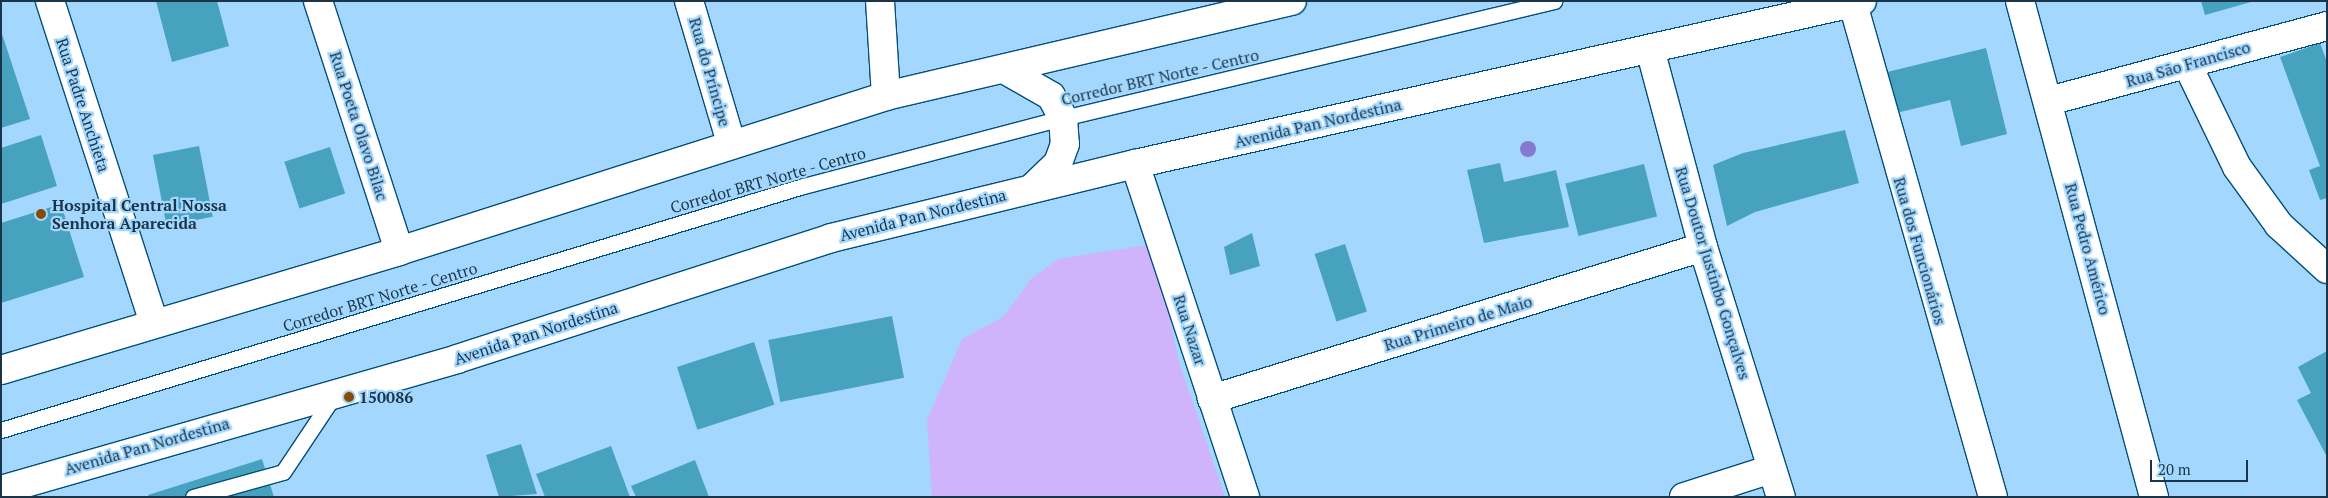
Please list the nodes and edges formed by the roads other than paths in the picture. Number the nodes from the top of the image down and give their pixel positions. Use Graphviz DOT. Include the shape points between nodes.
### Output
graph roads {
  1 [pos="50,1"];
  2 [pos="318,1"];
  3 [pos="689,1"];
  4 [pos="880,1"];
  5 [pos="1292,1"];
  6 [pos="1554,1"];
  7 [pos="2020,1"];
  8 [pos="1857,2"];
  9 [pos="2327,26"];
  10 [pos="1650,49"];
  11 [pos="2187,64"];
  12 [pos="1004,69"];
  13 [pos="886,96"];
  14 [pos="2048,101"];
  15 [pos="1063,118"];
  16 [pos="731,143"];
  17 [pos="1135,164"];
  18 [pos="1030,190"];
  19 [pos="1703,247"];
  20 [pos="399,251"];
  21 [pos="2327,269"];
  22 [pos="154,323"];
  23 [pos="1,370"];
  24 [pos="335,394"];
  25 [pos="1212,398"];
  26 [pos="1,430"];
  27 [pos="1772,469"];
  28 [pos="1,490"];
  29 [pos="194,497"];
  30 [pos="1245,497"];
  31 [pos="1684,497"];
  32 [pos="1781,497"];
  33 [pos="1993,497"];
  34 [pos="2154,497"];
  1 -- 22 [label="main road, Rua Padre Anchieta"];
  2 -- 20 [label="main road, Rua Poeta Olavo Bilac"];
  3 -- 16 [label="main road, Rua do Príncipe"];
  4 -- 13 [label="main road"];
  5 -- 12 [label="main road"];
  6 -- 15 [label="lane, Corredor BRT Norte - Centro"];
  7 -- 14 [label="main road, Rua Pedro Américo"];
  8 -- 10 [label="main road, Avenida Pan Nordestina"];
  8 -- 33 [label="main road, Rua dos Funcionários"];
  9 -- 11 [label="main road, Rua São Francisco"];
  10 -- 17 [label="main road, Avenida Pan Nordestina"];
  10 -- 19 [label="main road, Rua Doutor Justinbo Gonçalves"];
  11 -- 14 [label="main road, Rua São Francisco"];
  11 -- 21 [label="main road" via="2237,167 2279,225"];
  12 -- 13 [label="main road"];
  12 -- 15 [label="main road" via="1051,96"];
  13 -- 16 [label="main road"];
  14 -- 34 [label="main road, Rua Pedro Américo"];
  15 -- 18 [label="main road" via="1065,144 1058,163"];
  15 -- 26 [label="lane, Corredor BRT Norte - Centro" via="803,186"];
  16 -- 20 [label="main road"];
  17 -- 18 [label="main road, Avenida Pan Nordestina"];
  17 -- 25 [label="main road, Rua Nazar"];
  18 -- 24 [label="main road, Avenida Pan Nordestina" via="830,238 457,359"];
  19 -- 25 [label="main road, Rua Primeiro de Maio"];
  19 -- 27 [label="main road, Rua Doutor Justinbo Gonçalves"];
  20 -- 22 [label="main road"];
  22 -- 23 [label="main road"];
  24 -- 28 [label="main road, Avenida Pan Nordestina"];
  24 -- 29 [label="lane" via="283,472"];
  25 -- 30 [label="main road, Rua Nazar"];
  27 -- 31 [label="main road"];
  27 -- 32 [label="main road, Rua Doutor Justinbo Gonçalves"];
}
